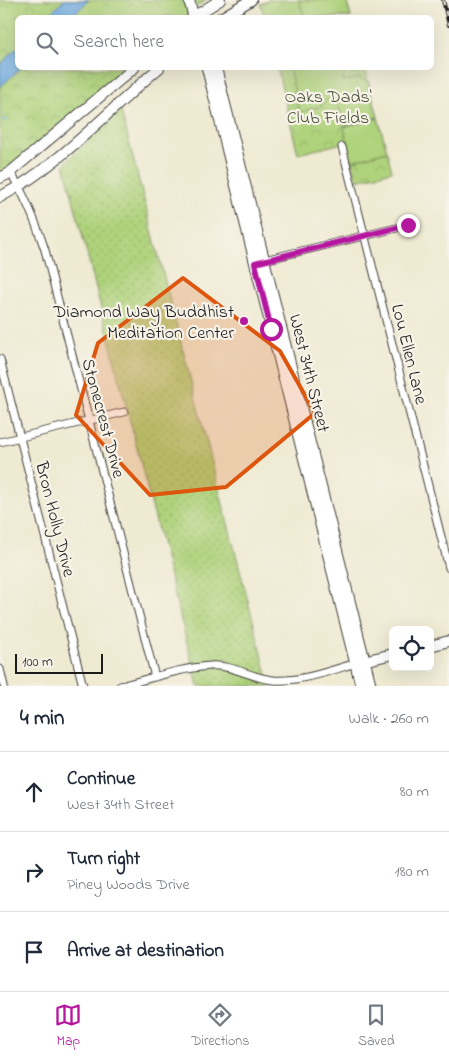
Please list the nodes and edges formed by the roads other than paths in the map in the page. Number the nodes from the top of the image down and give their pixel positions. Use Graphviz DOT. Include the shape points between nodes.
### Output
graph roads {
  1 [pos="189,0"];
  2 [pos="199,0"];
  3 [pos="220,0"];
  4 [pos="251,0"];
  5 [pos="196,15"];
  6 [pos="197,15"];
  7 [pos="198,15"];
  8 [pos="226,15"];
  9 [pos="132,70"];
  10 [pos="156,70"];
  11 [pos="208,70"];
  12 [pos="216,70"];
  13 [pos="100,97"];
  14 [pos="110,110"];
  15 [pos="227,128"];
  16 [pos="342,146"];
  17 [pos="10,172"];
  18 [pos="0,178"];
  19 [pos="20,187"];
  20 [pos="0,197"];
  21 [pos="413,224"];
  22 [pos="364,235"];
  23 [pos="266,260"];
  24 [pos="255,263"];
  25 [pos="279,337"];
  26 [pos="0,359"];
  27 [pos="124,412"];
  28 [pos="90,420"];
  29 [pos="20,437"];
  30 [pos="0,442"];
  31 [pos="449,568"];
  32 [pos="449,641"];
  33 [pos="434,645"];
  34 [pos="389,655"];
  35 [pos="360,662"];
  36 [pos="0,669"];
  37 [pos="155,677"];
  38 [pos="4,686"];
  39 [pos="84,686"];
  40 [pos="120,686"];
  41 [pos="362,686"];
  42 [pos="371,686"];
  1 -- 5 [label="main road"];
  2 -- 6 [label="main road"];
  3 -- 7 [label="main road"];
  4 -- 8 [label="main road"];
  9 -- 13 [label="main road"];
  10 -- 14 [label="main road"];
  11 -- 15 [label="main road, West 34th Street"];
  12 -- 15 [label="main road, West 34th Street"];
  13 -- 14 [label="main road"];
  13 -- 17 [label="main road"];
  14 -- 19 [label="main road"];
  15 -- 23 [label="main road, West 34th Street"];
  15 -- 24 [label="main road, West 34th Street"];
  16 -- 22 [label="street, Lou Ellen Lane"];
  17 -- 18 [label="main road"];
  17 -- 19 [label="street, Stonecrest Drive"];
  19 -- 20 [label="main road"];
  19 -- 28 [label="street, Stonecrest Drive" via="45,250"];
  21 -- 22 [label="street"];
  22 -- 23 [label="street"];
  22 -- 31 [label="street, Lou Ellen Lane"];
  23 -- 24 [label="street"];
  23 -- 25 [label="main road, West 34th Street"];
  24 -- 25 [label="main road, West 34th Street"];
  25 -- 35 [label="main road, West 34th Street"];
  26 -- 29 [label="street, Bron Holly Drive"];
  27 -- 28 [label="street"];
  28 -- 29 [label="street"];
  28 -- 37 [label="street, Stonecrest Drive"];
  29 -- 30 [label="street"];
  29 -- 39 [label="street, Bron Holly Drive"];
  32 -- 33 [label="main road"];
  34 -- 35 [label="main road"];
  35 -- 37 [label="street" via="294,680 272,680 230,667 211,665"];
  35 -- 41 [label="main road, West 34th Street"];
  35 -- 42 [label="main road, West 34th Street"];
  36 -- 38 [label="street"];
  37 -- 40 [label="street"];
}
